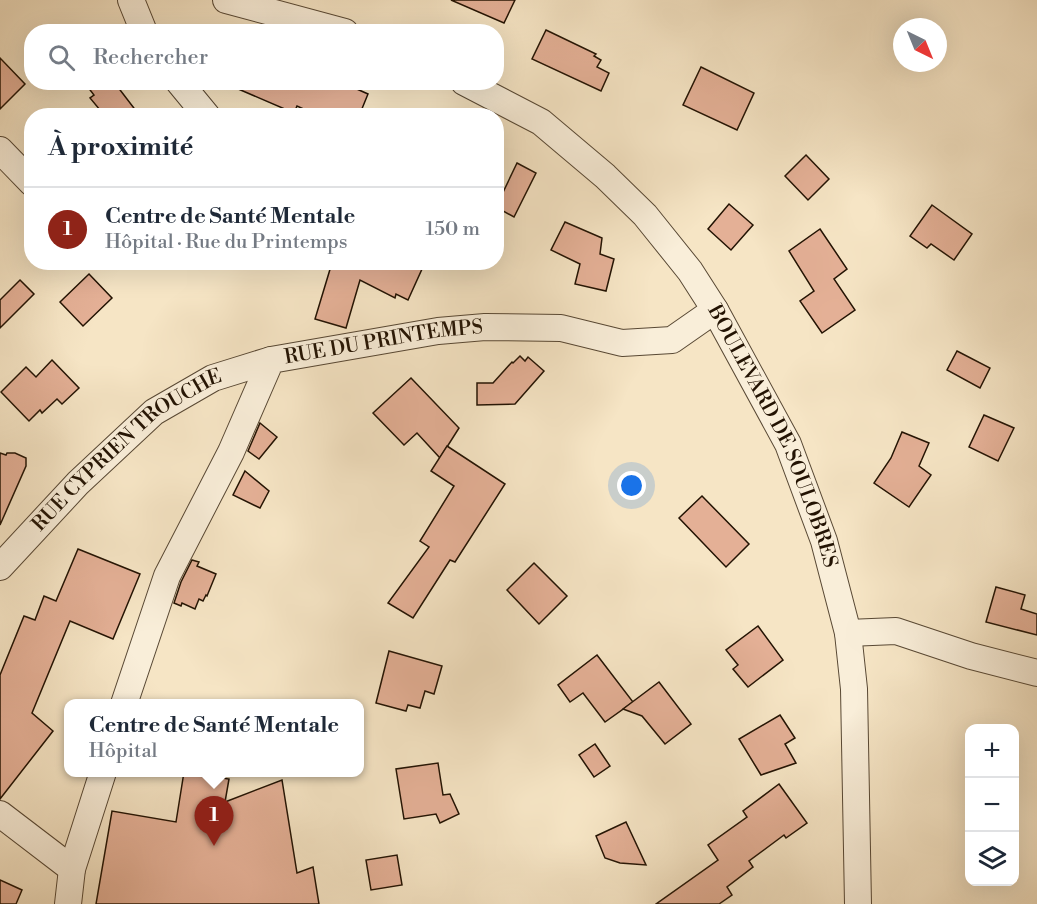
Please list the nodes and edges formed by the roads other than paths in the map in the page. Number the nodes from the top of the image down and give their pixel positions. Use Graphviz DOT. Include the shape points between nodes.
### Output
graph roads {
  1 [pos="131,0"];
  2 [pos="226,0"];
  3 [pos="141,24"];
  4 [pos="315,24"];
  5 [pos="185,90"];
  6 [pos="479,90"];
  7 [pos="200,108"];
  8 [pos="0,150"];
  9 [pos="24,175"];
  10 [pos="715,310"];
  11 [pos="271,360"];
  12 [pos="0,567"];
  13 [pos="848,633"];
  14 [pos="1037,673"];
  15 [pos="126,699"];
  16 [pos="101,777"];
  17 [pos="0,814"];
  18 [pos="72,869"];
  19 [pos="68,904"];
  20 [pos="858,904"];
  1 -- 3 [label="street"];
  2 -- 4 [label="street"];
  5 -- 7 [label="street"];
  6 -- 10 [label="street, BOULEVARD DE SOULOBRES" via="541,122 605,176 645,215 690,271"];
  8 -- 9 [label="street"];
  10 -- 11 [label="street, RUE DU PRINTEMPS" via="672,339 622,343 561,328 485,327 438,331"];
  10 -- 13 [label="street, BOULEVARD DE SOULOBRES" via="788,444 824,541"];
  11 -- 12 [label="street, RUE CYPRIEN TROUCHE" via="213,378 154,412 78,483"];
  11 -- 15 [label="street, RUE DU PRINTEMPS" via="231,452 167,576"];
  13 -- 14 [label="street" via="896,631"];
  13 -- 20 [label="street, BOULEVARD DE SOULOBRES" via="854,689"];
  16 -- 18 [label="street"];
  17 -- 18 [label="street"];
  18 -- 19 [label="street"];
}
